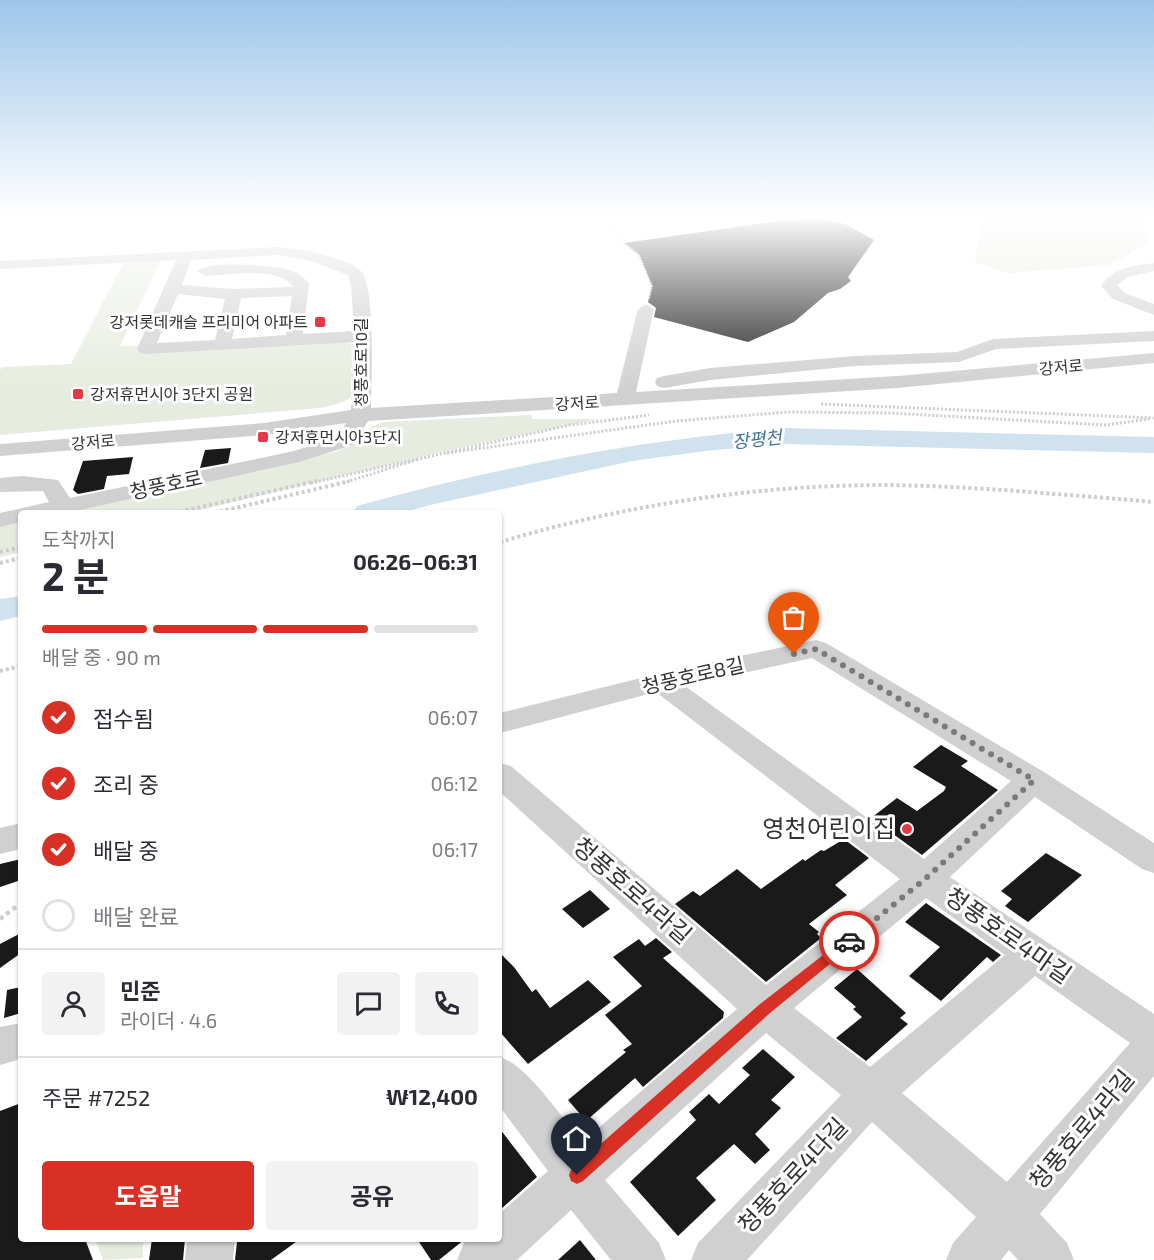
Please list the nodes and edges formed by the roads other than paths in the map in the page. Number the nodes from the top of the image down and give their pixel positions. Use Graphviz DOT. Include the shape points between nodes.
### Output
graph roads {
  1 [pos="180,272"];
  2 [pos="286,273"];
  3 [pos="355,273"];
  4 [pos="1131,273"];
  5 [pos="300,291"];
  6 [pos="170,293"];
  7 [pos="234,294"];
  8 [pos="646,309"];
  9 [pos="1154,310"];
  10 [pos="363,336"];
  11 [pos="1154,336"];
  12 [pos="294,340"];
  13 [pos="222,345"];
  14 [pos="959,357"];
  15 [pos="1154,358"];
  16 [pos="979,374"];
  17 [pos="626,394"];
  18 [pos="362,415"];
  19 [pos="264,429"];
  20 [pos="0,450"];
  21 [pos="299,456"];
  22 [pos="0,485"];
  23 [pos="62,507"];
  24 [pos="47,510"];
  25 [pos="18,516"];
  26 [pos="0,520"];
  27 [pos="661,682"];
  28 [pos="502,722"];
  29 [pos="502,776"];
  30 [pos="1034,780"];
  31 [pos="18,837"];
  32 [pos="0,841"];
  33 [pos="1154,860"];
  34 [pos="925,879"];
  35 [pos="1033,954"];
  36 [pos="765,1009"];
  37 [pos="1154,1037"];
  38 [pos="18,1042"];
  39 [pos="1154,1045"];
  40 [pos="0,1046"];
  41 [pos="502,1078"];
  42 [pos="871,1093"];
  43 [pos="577,1175"];
  44 [pos="1009,1215"];
  45 [pos="502,1241"];
  46 [pos="211,1242"];
  47 [pos="501,1242"];
  48 [pos="209,1260"];
  49 [pos="481,1260"];
  50 [pos="642,1260"];
  51 [pos="715,1260"];
  52 [pos="970,1260"];
  53 [pos="1050,1260"];
  1 -- 6 [label="street"];
  2 -- 5 [label="street" via="298,278"];
  3 -- 10 [label="street, 청풍호로10길"];
  4 -- 9 [label="street" via="1118,276 1108,286 1119,296"];
  5 -- 7 [label="street"];
  5 -- 12 [label="street"];
  6 -- 7 [label="street"];
  6 -- 13 [label="street" via="146,349"];
  7 -- 13 [label="street"];
  8 -- 17 [label="street"];
  10 -- 12 [label="street"];
  10 -- 18 [label="street, 청풍호로10길"];
  11 -- 14 [label="street" via="993,344"];
  12 -- 13 [label="street"];
  14 -- 16 [label="street"];
  14 -- 17 [label="street" via="855,361 710,374"];
  15 -- 16 [label="street, 강저로"];
  16 -- 17 [label="street, 강저로" via="897,382"];
  17 -- 18 [label="street, 강저로"];
  18 -- 19 [label="street, 강저로"];
  18 -- 21 [label="street, 청풍호로" via="346,441"];
  19 -- 20 [label="street, 강저로"];
  19 -- 21 [label="street" via="310,434 312,443"];
  21 -- 23 [label="street, 청풍호로"];
  22 -- 23 [label="street" via="50,485"];
  23 -- 24 [label="street, 청풍호로"];
  25 -- 26 [label="street"];
  27 -- 28 [label="street, 청풍호로8길"];
  27 -- 30 [label="street, 청풍호로8길" via="816,649"];
  27 -- 34 [label="street, 청풍호로4마길"];
  29 -- 36 [label="street, 청풍호로4라길"];
  30 -- 33 [label="street, 청풍호로8길"];
  30 -- 34 [label="street"];
  31 -- 32 [label="street"];
  34 -- 35 [label="street, 청풍호로4마길"];
  34 -- 36 [label="street"];
  35 -- 37 [label="street, 청풍호로4마길"];
  35 -- 42 [label="street"];
  36 -- 42 [label="street, 청풍호로4라길"];
  36 -- 43 [label="street"];
  38 -- 40 [label="street"];
  39 -- 44 [label="street, 청풍호로4라길"];
  41 -- 43 [label="street"];
  42 -- 44 [label="street, 청풍호로4라길"];
  42 -- 51 [label="street, 청풍호로4다길"];
  43 -- 45 [label="street"];
  43 -- 50 [label="street" via="589,1197"];
  44 -- 52 [label="street"];
  44 -- 53 [label="street, 청풍호로4라길"];
  46 -- 48 [label="street"];
  47 -- 49 [label="street"];
}
